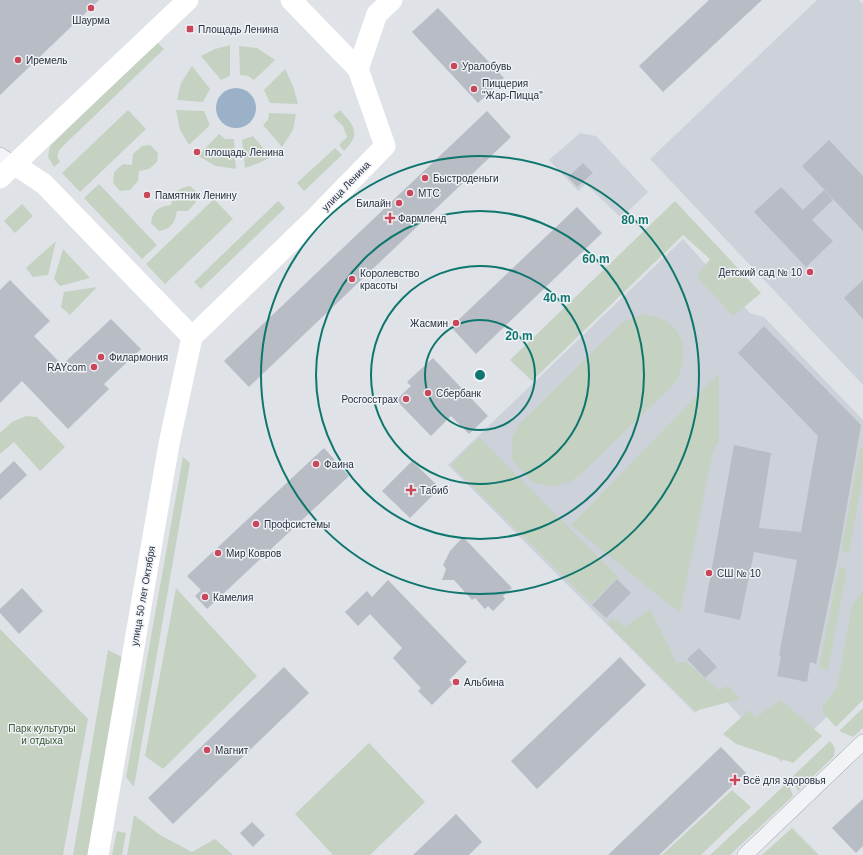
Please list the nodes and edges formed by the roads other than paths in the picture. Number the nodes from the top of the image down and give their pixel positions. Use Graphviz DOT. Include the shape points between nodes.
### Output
graph roads {
  1 [pos="188,0"];
  2 [pos="291,0"];
  3 [pos="392,0"];
  4 [pos="358,69"];
  5 [pos="5,165"];
  6 [pos="192,337"];
  7 [pos="863,742"];
  8 [pos="98,855"];
  9 [pos="745,855"];
  1 -- 5 [label="main road"];
  2 -- 4 [label="main road"];
  3 -- 4 [label="main road" via="377,14"];
  4 -- 6 [label="main road, улица Ленина" via="385,146"];
  5 -- 6 [label="main road" via="44,184"];
  6 -- 8 [label="main road, улица 50 лет Октября" via="169,444"];
  7 -- 9 [label="street"];
}
